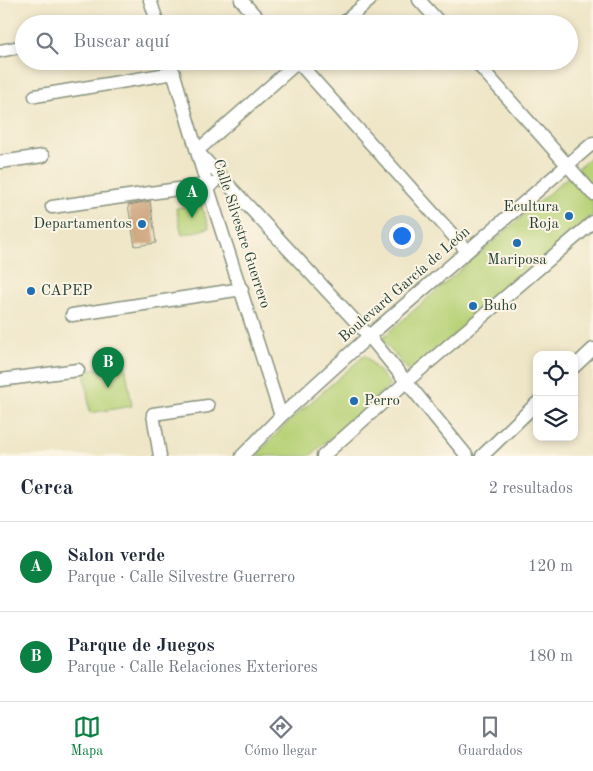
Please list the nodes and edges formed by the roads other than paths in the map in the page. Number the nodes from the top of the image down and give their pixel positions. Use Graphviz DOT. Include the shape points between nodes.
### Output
graph roads {
  1 [pos="150,0"];
  2 [pos="241,0"];
  3 [pos="370,0"];
  4 [pos="419,0"];
  5 [pos="155,15"];
  6 [pos="255,15"];
  7 [pos="352,15"];
  8 [pos="433,15"];
  9 [pos="15,48"];
  10 [pos="0,50"];
  11 [pos="158,70"];
  12 [pos="173,70"];
  13 [pos="289,70"];
  14 [pos="305,70"];
  15 [pos="483,70"];
  16 [pos="35,96"];
  17 [pos="593,143"];
  18 [pos="197,151"];
  19 [pos="43,156"];
  20 [pos="0,162"];
  21 [pos="568,165"];
  22 [pos="226,182"];
  23 [pos="207,185"];
  24 [pos="593,194"];
  25 [pos="52,208"];
  26 [pos="593,222"];
  27 [pos="467,251"];
  28 [pos="242,290"];
  29 [pos="72,315"];
  30 [pos="369,336"];
  31 [pos="593,348"];
  32 [pos="578,363"];
  33 [pos="78,370"];
  34 [pos="0,380"];
  35 [pos="407,381"];
  36 [pos="208,406"];
  37 [pos="533,407"];
  38 [pos="281,416"];
  39 [pos="326,455"];
  40 [pos="160,456"];
  41 [pos="242,456"];
  42 [pos="466,456"];
  43 [pos="482,456"];
  1 -- 5 [label="street"];
  2 -- 6 [label="street"];
  3 -- 7 [label="street"];
  4 -- 8 [label="street"];
  9 -- 10 [label="street"];
  11 -- 16 [label="street"];
  12 -- 18 [label="street, Calle Silvestre Guerrero"];
  13 -- 18 [label="street"];
  14 -- 27 [label="street"];
  15 -- 21 [label="street"];
  17 -- 21 [label="street, Boulevard García de León"];
  18 -- 22 [label="street"];
  18 -- 23 [label="street, Calle Silvestre Guerrero"];
  19 -- 20 [label="street"];
  21 -- 24 [label="street"];
  21 -- 27 [label="street, Boulevard García de León"];
  22 -- 23 [label="street"];
  22 -- 30 [label="street"];
  23 -- 25 [label="street"];
  23 -- 28 [label="street, Calle Silvestre Guerrero"];
  26 -- 35 [label="street"];
  27 -- 30 [label="street, Boulevard García de León"];
  28 -- 29 [label="street"];
  28 -- 38 [label="street, Calle Silvestre Guerrero"];
  30 -- 35 [label="street"];
  30 -- 38 [label="street, Boulevard García de León"];
  31 -- 32 [label="street"];
  33 -- 34 [label="street"];
  35 -- 39 [label="street"];
  35 -- 42 [label="street"];
  36 -- 40 [label="street" via="153,414"];
  37 -- 43 [label="street"];
  38 -- 41 [label="street, Boulevard García de León"];
}
